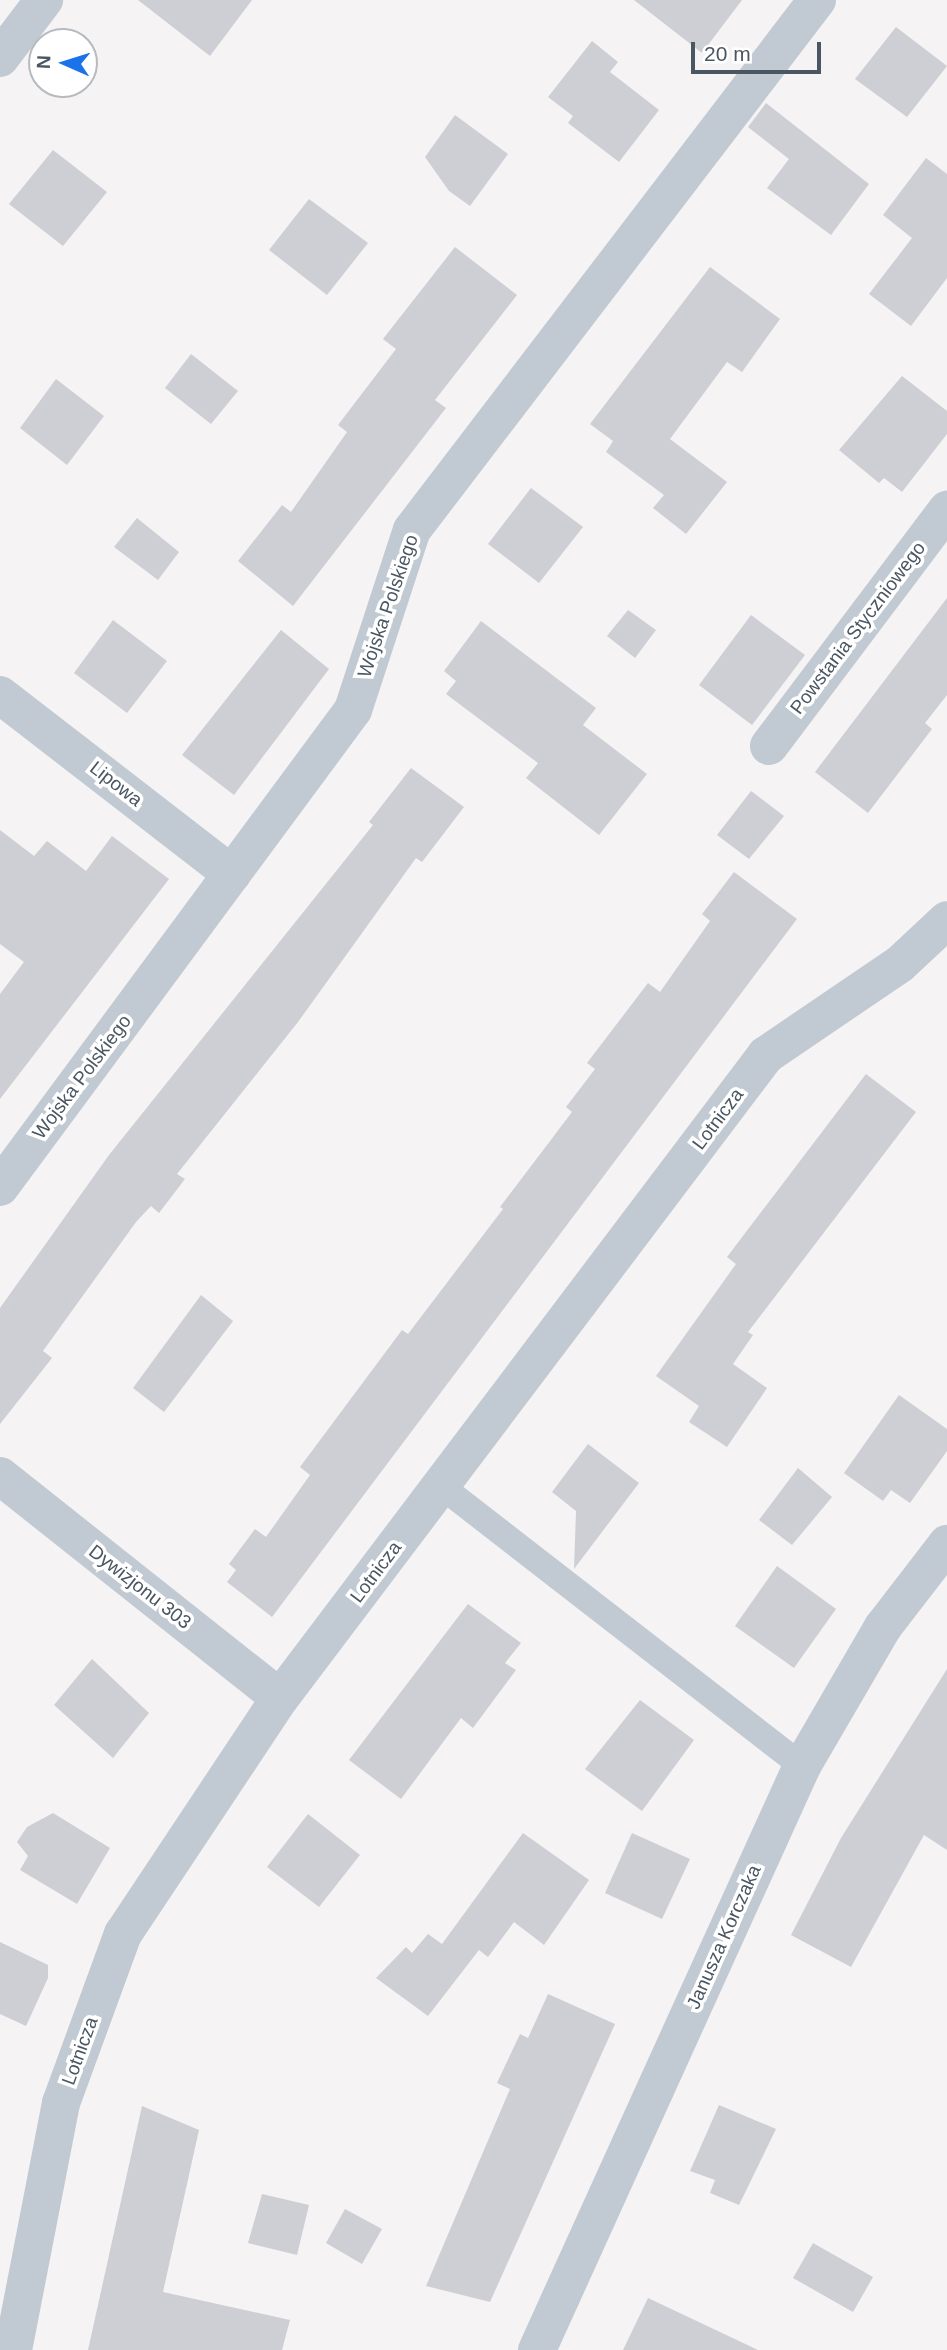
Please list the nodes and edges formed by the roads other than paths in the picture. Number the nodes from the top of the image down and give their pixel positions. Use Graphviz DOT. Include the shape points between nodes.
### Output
graph roads {
  1 [pos="44,0"];
  2 [pos="817,0"];
  3 [pos="0,58"];
  4 [pos="947,510"];
  5 [pos="0,695"];
  6 [pos="769,746"];
  7 [pos="232,874"];
  8 [pos="947,920"];
  9 [pos="0,1187"];
  10 [pos="0,1476"];
  11 [pos="441,1486"];
  12 [pos="947,1544"];
  13 [pos="281,1698"];
  14 [pos="802,1766"];
  15 [pos="13,2350"];
  16 [pos="537,2350"];
  1 -- 3 [label="street"];
  2 -- 7 [label="street, Wojska Polskiego" via="412,530 353,710"];
  4 -- 6 [label="street, Powstania Styczniowego"];
  5 -- 7 [label="street, Lipowa"];
  7 -- 9 [label="street, Wojska Polskiego"];
  8 -- 11 [label="street, Lotnicza" via="900,964 766,1055"];
  10 -- 13 [label="street, Dywizjonu 303"];
  11 -- 13 [label="street, Lotnicza"];
  11 -- 14 [label="lane"];
  12 -- 14 [label="street, Janusza Korczaka" via="883,1627"];
  13 -- 15 [label="street, Lotnicza" via="123,1934 61,2103"];
  14 -- 16 [label="street, Janusza Korczaka"];
}
